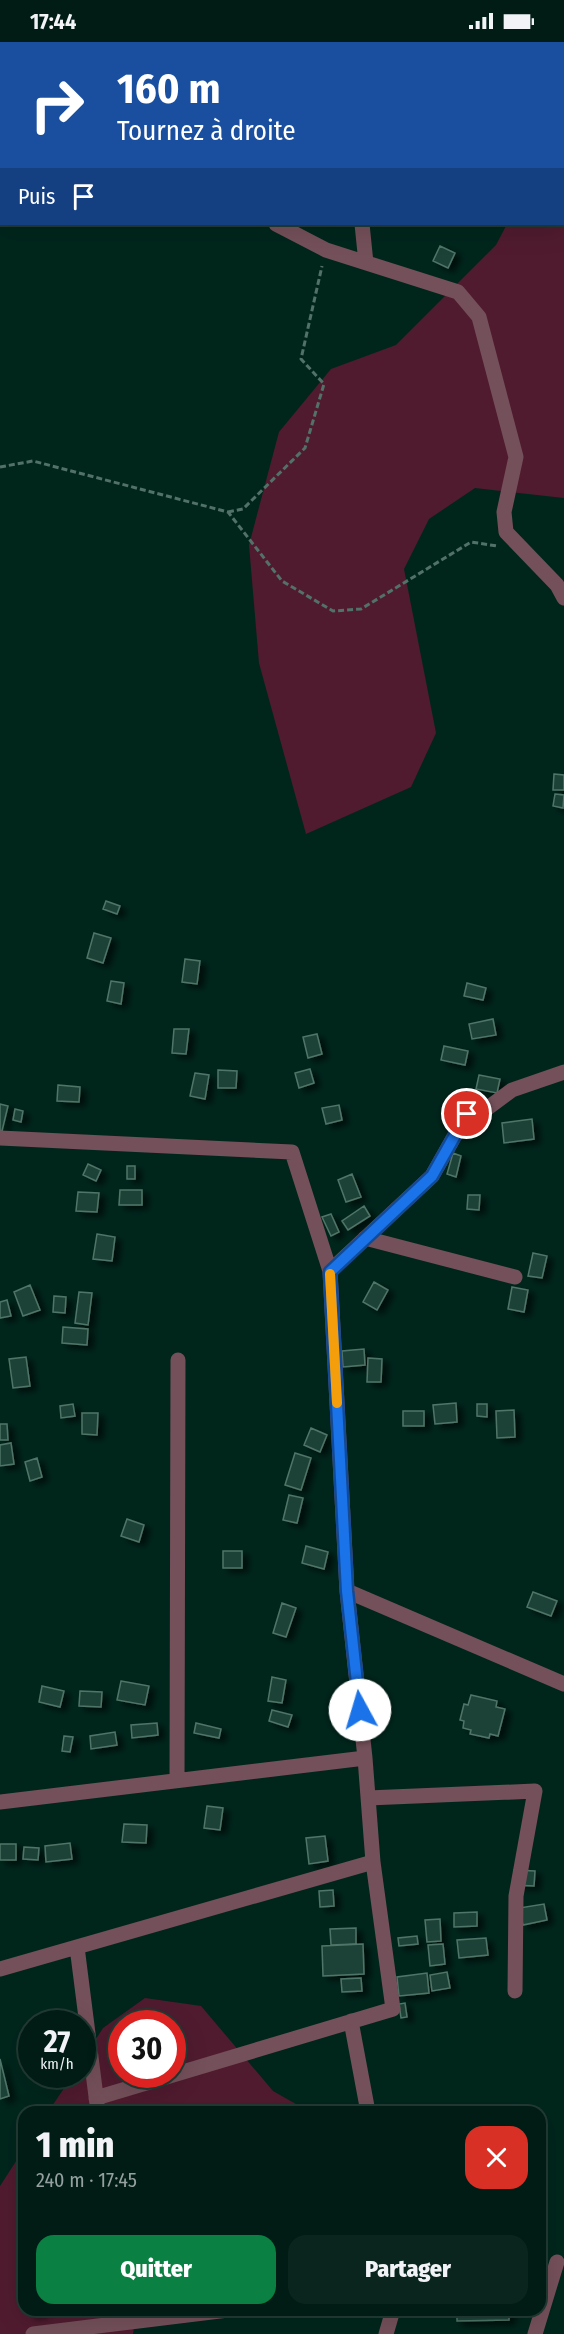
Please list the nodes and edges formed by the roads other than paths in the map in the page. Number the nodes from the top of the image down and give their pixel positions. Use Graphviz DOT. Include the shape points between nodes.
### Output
graph roads {
  1 [pos="278,225"];
  2 [pos="362,225"];
  3 [pos="366,262"];
  4 [pos="564,598"];
  5 [pos="564,1072"];
  6 [pos="0,1138"];
  7 [pos="365,1238"];
  8 [pos="330,1272"];
  9 [pos="515,1277"];
  10 [pos="178,1360"];
  11 [pos="347,1591"];
  12 [pos="564,1684"];
  13 [pos="365,1758"];
  14 [pos="177,1780"];
  15 [pos="368,1798"];
  16 [pos="0,1802"];
  17 [pos="374,1862"];
  18 [pos="77,1947"];
  19 [pos="0,1969"];
  20 [pos="515,1991"];
  21 [pos="351,2021"];
  22 [pos="97,2105"];
  23 [pos="367,2106"];
  24 [pos="560,2261"];
  25 [pos="546,2302"];
  26 [pos="132,2316"];
  27 [pos="391,2316"];
  28 [pos="541,2316"];
  29 [pos="33,2334"];
  30 [pos="386,2334"];
  31 [pos="535,2334"];
  1 -- 3 [label="street" via="326,250"];
  2 -- 3 [label="street"];
  3 -- 4 [label="street" via="458,292 479,317 516,457 504,512 506,532 558,585"];
  5 -- 7 [label="street" via="512,1090 484,1110 467,1114 432,1176"];
  6 -- 8 [label="street" via="292,1152"];
  7 -- 8 [label="street"];
  7 -- 9 [label="street"];
  8 -- 11 [label="street"];
  10 -- 14 [label="street"];
  11 -- 12 [label="street"];
  11 -- 13 [label="street"];
  13 -- 14 [label="street"];
  13 -- 15 [label="street"];
  14 -- 16 [label="street"];
  15 -- 17 [label="street"];
  15 -- 20 [label="street" via="535,1791 516,1896"];
  17 -- 18 [label="street"];
  17 -- 21 [label="street" via="393,2009"];
  18 -- 19 [label="street"];
  18 -- 22 [label="street"];
  21 -- 22 [label="street"];
  21 -- 23 [label="street"];
  24 -- 25 [label="street"];
  26 -- 29 [label="street"];
  27 -- 30 [label="street"];
  28 -- 31 [label="street"];
}
